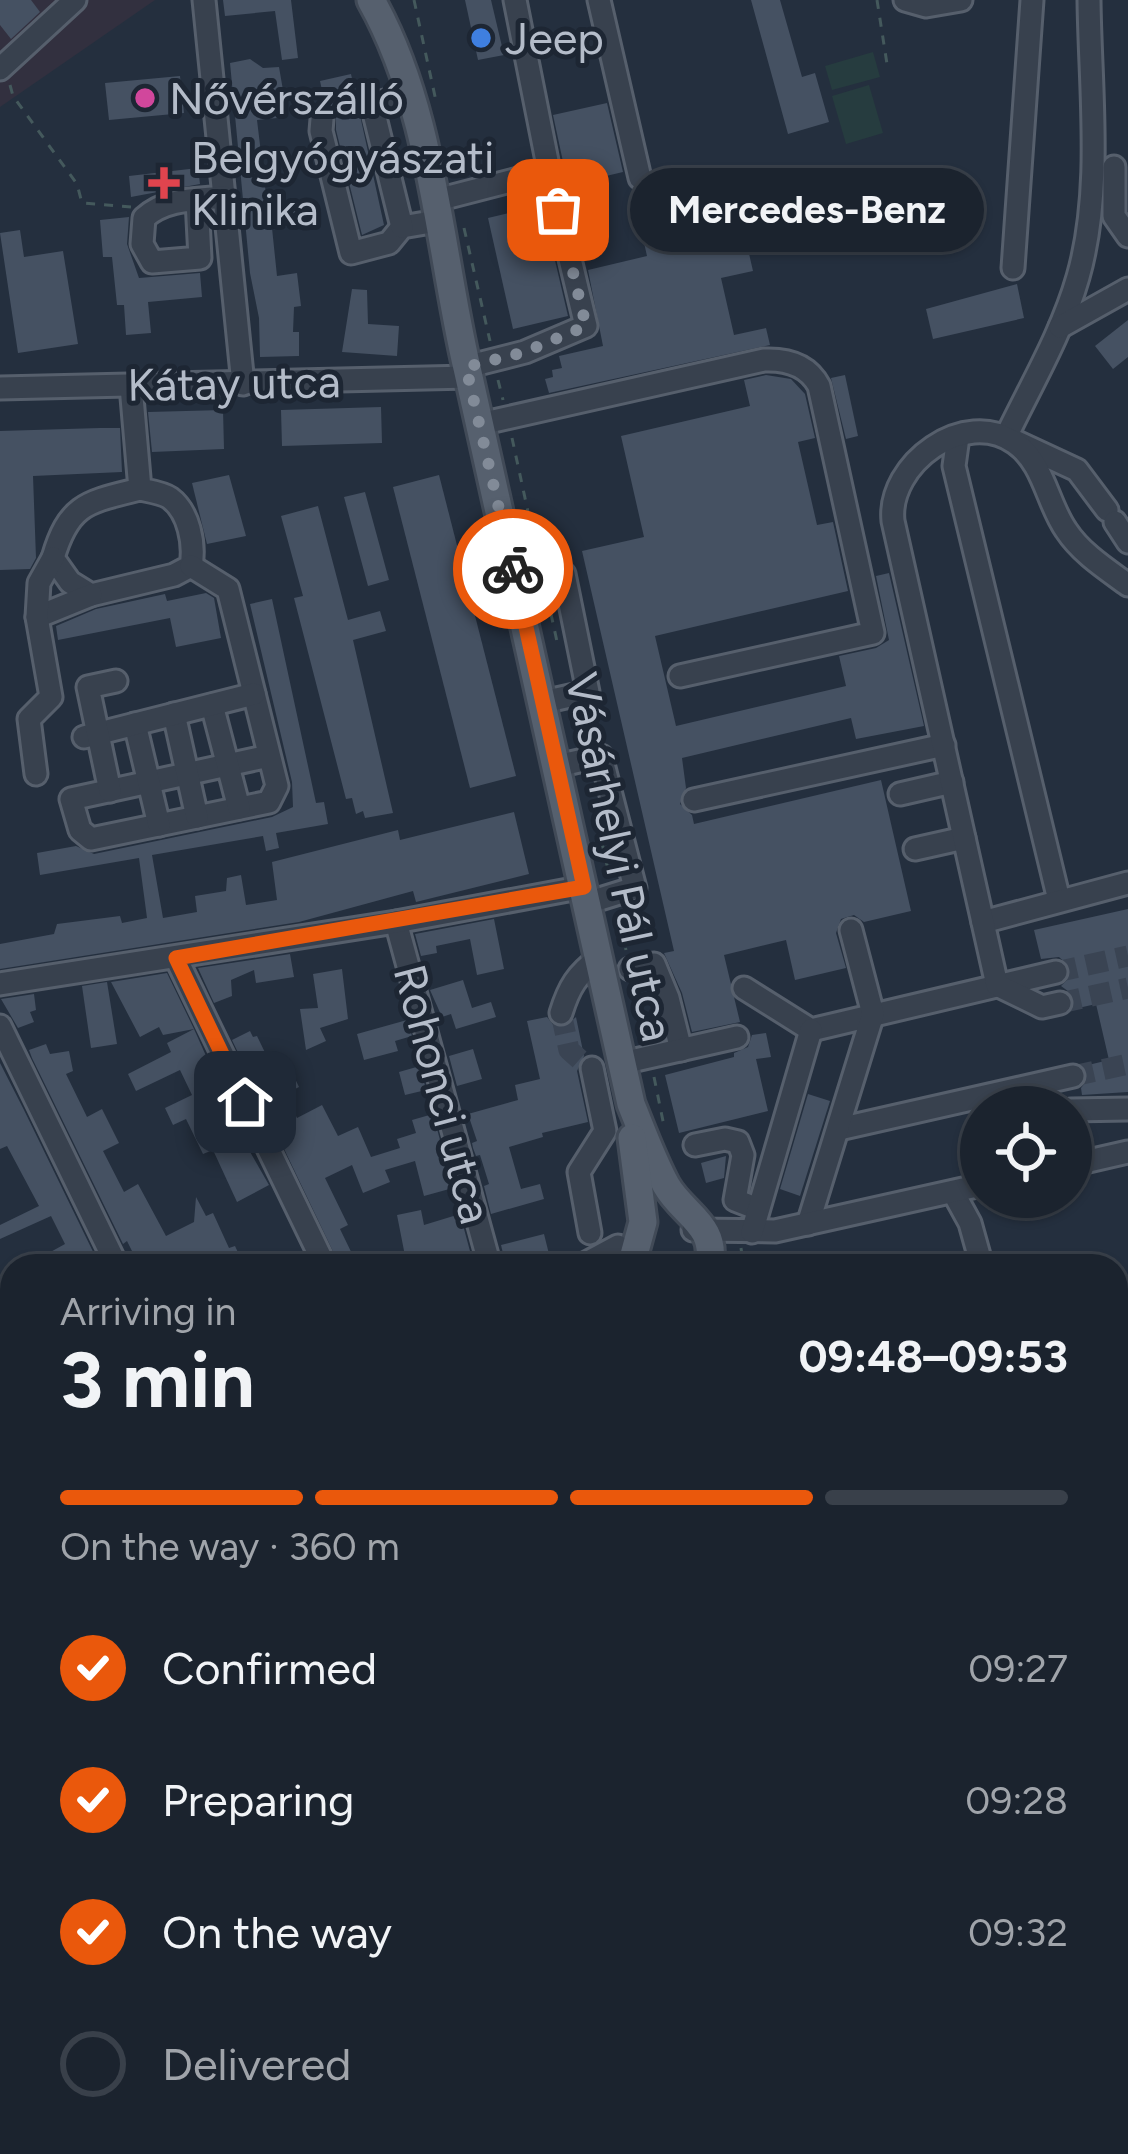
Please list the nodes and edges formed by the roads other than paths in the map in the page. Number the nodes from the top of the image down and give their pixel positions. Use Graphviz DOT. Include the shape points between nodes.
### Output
graph roads {
  1 [pos="75,0"];
  2 [pos="204,0"];
  3 [pos="371,0"];
  4 [pos="515,0"];
  5 [pos="599,0"];
  6 [pos="905,0"];
  7 [pos="961,0"];
  8 [pos="1032,0"];
  9 [pos="1089,0"];
  10 [pos="2,65"];
  11 [pos="408,94"];
  12 [pos="322,119"];
  13 [pos="1121,167"];
  14 [pos="1091,168"];
  15 [pos="549,172"];
  16 [pos="640,178"];
  17 [pos="225,197"];
  18 [pos="197,200"];
  19 [pos="435,211"];
  20 [pos="402,227"];
  21 [pos="1128,236"];
  22 [pos="1013,268"];
  23 [pos="1128,289"];
  24 [pos="1059,327"];
  25 [pos="468,372"];
  26 [pos="243,384"];
  27 [pos="131,386"];
  28 [pos="0,388"];
  29 [pos="480,424"];
  30 [pos="958,437"];
  31 [pos="1006,437"];
  32 [pos="140,489"];
  33 [pos="1128,542"];
  34 [pos="53,558"];
  35 [pos="191,566"];
  36 [pos="1128,585"];
  37 [pos="516,586"];
  38 [pos="92,596"];
  39 [pos="37,617"];
  40 [pos="680,676"];
  41 [pos="116,682"];
  42 [pos="254,694"];
  43 [pos="543,702"];
  44 [pos="212,705"];
  45 [pos="174,714"];
  46 [pos="135,724"];
  47 [pos="91,735"];
  48 [pos="944,745"];
  49 [pos="269,756"];
  50 [pos="228,765"];
  51 [pos="557,766"];
  52 [pos="36,774"];
  53 [pos="187,774"];
  54 [pos="149,782"];
  55 [pos="952,782"];
  56 [pos="110,791"];
  57 [pos="900,794"];
  58 [pos="694,800"];
  59 [pos="239,808"];
  60 [pos="196,817"];
  61 [pos="160,825"];
  62 [pos="964,838"];
  63 [pos="915,849"];
  64 [pos="1128,884"];
  65 [pos="585,895"];
  66 [pos="1059,900"];
  67 [pos="395,922"];
  68 [pos="983,922"];
  69 [pos="851,930"];
  70 [pos="176,958"];
  71 [pos="599,958"];
  72 [pos="630,969"];
  73 [pos="1056,972"];
  74 [pos="0,984"];
  75 [pos="997,985"];
  76 [pos="744,988"];
  77 [pos="1060,1003"];
  78 [pos="561,1013"];
  79 [pos="873,1014"];
  80 [pos="0,1026"];
  81 [pos="811,1030"];
  82 [pos="737,1037"];
  83 [pos="681,1050"];
  84 [pos="623,1065"];
  85 [pos="1073,1076"];
  86 [pos="1028,1086"];
  87 [pos="960,1101"];
  88 [pos="631,1104"];
  89 [pos="1128,1109"];
  90 [pos="1092,1110"];
  91 [pos="839,1129"];
  92 [pos="695,1145"];
  93 [pos="1128,1152"];
  94 [pos="1092,1160"];
  95 [pos="960,1190"];
  96 [pos="953,1192"];
  97 [pos="758,1209"];
  98 [pos="808,1224"];
  99 [pos="691,1227"];
  100 [pos="775,1231"];
  101 [pos="752,1232"];
  102 [pos="590,1233"];
  103 [pos="628,1245"];
  104 [pos="111,1254"];
  105 [pos="319,1254"];
  106 [pos="487,1254"];
  107 [pos="700,1254"];
  108 [pos="726,1254"];
  109 [pos="979,1254"];
  1 -- 10 [label="street"];
  2 -- 17 [label="street"];
  3 -- 11 [label="main road, Vásárhelyi Pál utca"];
  4 -- 15 [label="street"];
  5 -- 16 [label="street"];
  6 -- 7 [label="street"];
  8 -- 22 [label="street"];
  9 -- 14 [label="street"];
  11 -- 19 [label="main road, Vásárhelyi Pál utca"];
  11 -- 20 [label="street" via="372,105"];
  12 -- 20 [label="street" via="352,254 389,243"];
  13 -- 14 [label="street"];
  13 -- 21 [label="street" via="1114,216"];
  14 -- 24 [label="street" via="1079,273"];
  15 -- 19 [label="street"];
  15 -- 25 [label="street, Kátay utca" via="586,326"];
  17 -- 18 [label="street"];
  17 -- 26 [label="street"];
  18 -- 18 [label="street" via="159,204 144,218 142,244 152,262 200,258"];
  19 -- 20 [label="street"];
  19 -- 25 [label="main road, Vásárhelyi Pál utca"];
  23 -- 24 [label="street"];
  24 -- 31 [label="street"];
  25 -- 26 [label="street, Kátay utca"];
  25 -- 29 [label="main road, Vásárhelyi Pál utca"];
  26 -- 27 [label="street, Kátay utca"];
  27 -- 28 [label="street, Kátay utca"];
  27 -- 32 [label="street"];
  29 -- 37 [label="main road, Vásárhelyi Pál utca"];
  29 -- 40 [label="street" via="764,360 813,375 873,633"];
  30 -- 31 [label="street"];
  30 -- 48 [label="street" via="910,465 892,508"];
  30 -- 66 [label="street" via="954,466"];
  31 -- 33 [label="street" via="1076,470"];
  31 -- 36 [label="street" via="1033,461 1072,538"];
  32 -- 34 [label="street" via="86,503 63,523"];
  32 -- 35 [label="street" via="169,496 186,518"];
  34 -- 38 [label="street"];
  34 -- 39 [label="street" via="39,583"];
  35 -- 38 [label="street"];
  35 -- 42 [label="street" via="228,589"];
  37 -- 43 [label="main road, Vásárhelyi Pál utca"];
  37 -- 43 [label="street" via="564,574 588,692"];
  38 -- 39 [label="street"];
  39 -- 52 [label="street" via="51,697 29,719"];
  41 -- 47 [label="street" via="88,687"];
  42 -- 44 [label="street"];
  42 -- 49 [label="street"];
  43 -- 51 [label="main road, Vásárhelyi Pál utca"];
  44 -- 45 [label="street"];
  44 -- 50 [label="street"];
  45 -- 46 [label="street"];
  45 -- 53 [label="street"];
  46 -- 47 [label="street"];
  46 -- 54 [label="street"];
  47 -- 56 [label="street"];
  48 -- 55 [label="street"];
  48 -- 58 [label="street"];
  49 -- 50 [label="street"];
  49 -- 59 [label="street" via="277,787 269,802"];
  50 -- 53 [label="street"];
  50 -- 59 [label="street"];
  51 -- 65 [label="main road, Vásárhelyi Pál utca"];
  51 -- 65 [label="street" via="602,756 634,888"];
  53 -- 54 [label="street"];
  53 -- 60 [label="street"];
  54 -- 56 [label="street"];
  54 -- 61 [label="street"];
  55 -- 57 [label="street"];
  55 -- 62 [label="street"];
  56 -- 61 [label="street" via="71,799 91,839"];
  59 -- 60 [label="street"];
  60 -- 61 [label="street"];
  62 -- 63 [label="street"];
  62 -- 68 [label="street"];
  64 -- 66 [label="street"];
  65 -- 67 [label="street"];
  65 -- 71 [label="main road, Vásárhelyi Pál utca"];
  66 -- 68 [label="street"];
  67 -- 70 [label="street"];
  67 -- 106 [label="street, Rohonci utca"];
  68 -- 75 [label="street"];
  69 -- 79 [label="street"];
  70 -- 74 [label="street"];
  70 -- 105 [label="street"];
  71 -- 78 [label="street" via="569,987"];
  71 -- 84 [label="main road, Vásárhelyi Pál utca"];
  72 -- 83 [label="street" via="655,964"];
  73 -- 75 [label="street"];
  75 -- 77 [label="street" via="1042,1007"];
  75 -- 79 [label="street"];
  76 -- 81 [label="street"];
  79 -- 81 [label="street"];
  79 -- 91 [label="street"];
  80 -- 104 [label="street"];
  81 -- 97 [label="street"];
  82 -- 83 [label="street"];
  83 -- 84 [label="street"];
  84 -- 88 [label="main road, Vásárhelyi Pál utca"];
  84 -- 102 [label="street" via="602,1072 589,1066 605,1132 578,1172"];
  85 -- 86 [label="street"];
  87 -- 91 [label="street"];
  88 -- 99 [label="main road, Vásárhelyi Pál utca" via="660,1196"];
  88 -- 103 [label="main road, Vásárhelyi Pál utca" via="623,1133"];
  89 -- 90 [label="street"];
  91 -- 98 [label="street"];
  92 -- 97 [label="street" via="738,1142 735,1200"];
  93 -- 94 [label="street"];
  95 -- 96 [label="street"];
  96 -- 98 [label="street"];
  96 -- 109 [label="street"];
  97 -- 101 [label="street"];
  98 -- 100 [label="street"];
  99 -- 101 [label="street"];
  99 -- 103 [label="main road"];
  99 -- 107 [label="main road, Vásárhelyi Pál utca"];
  100 -- 101 [label="street"];
  100 -- 108 [label="street"];
}
